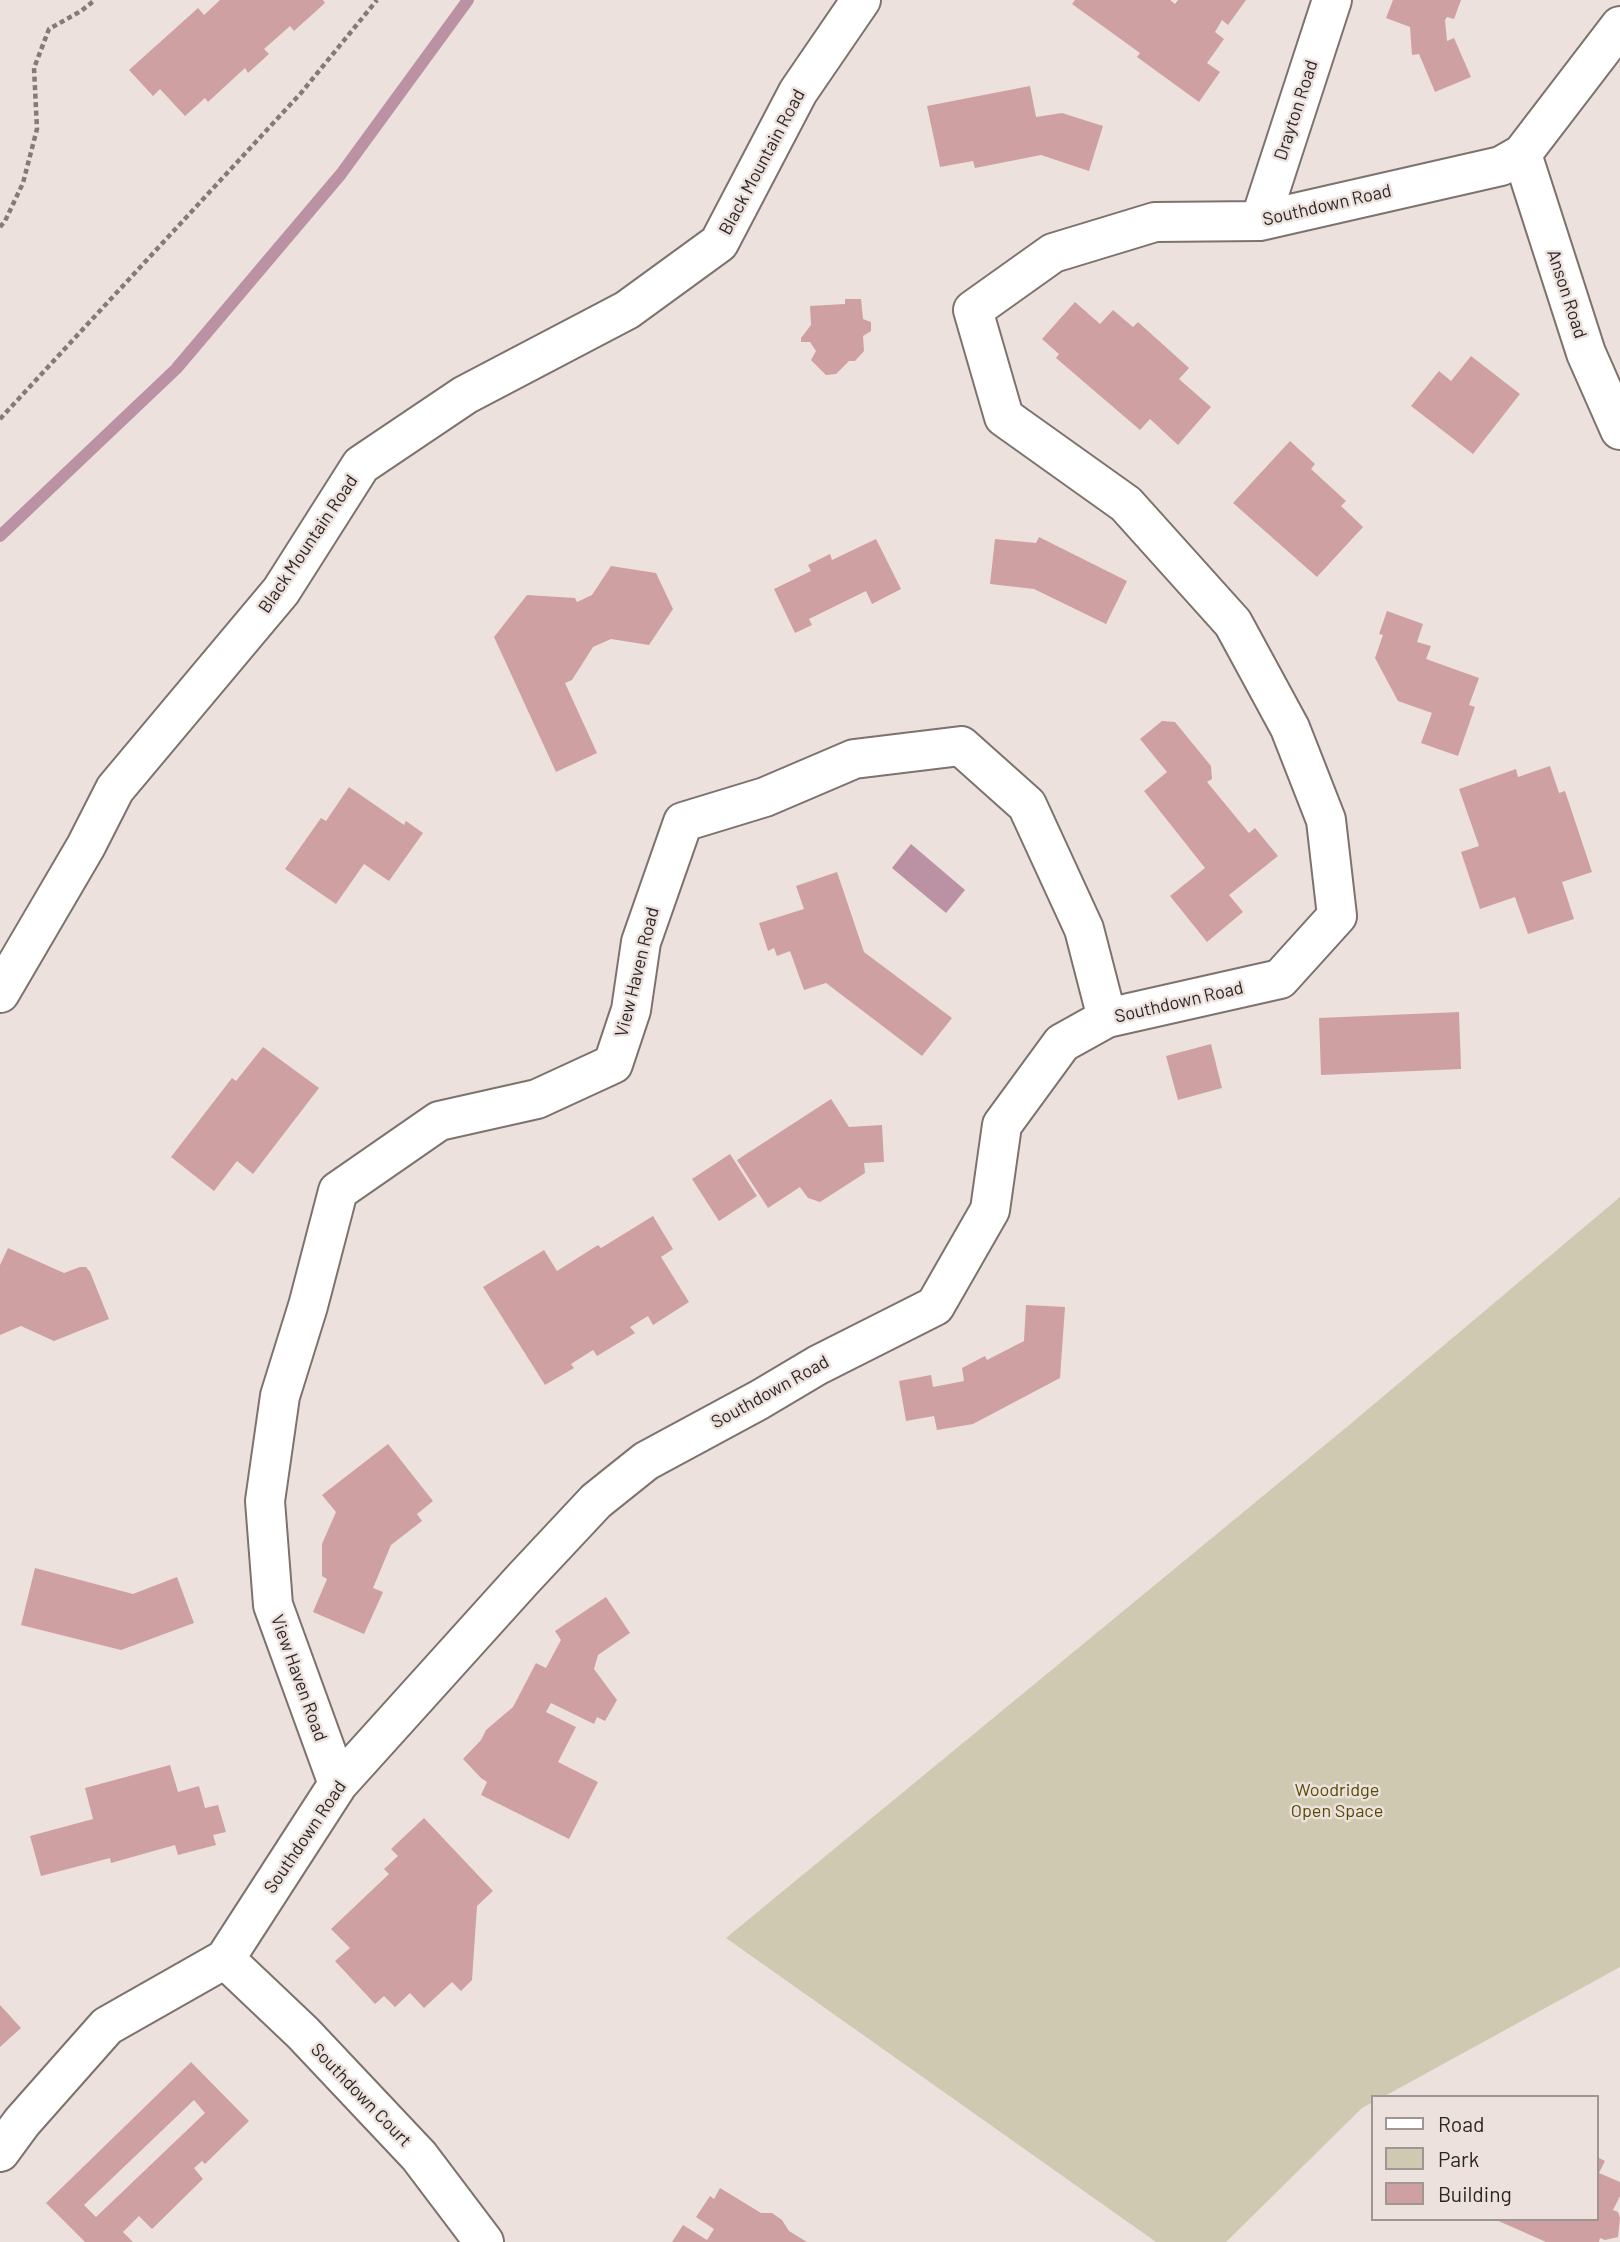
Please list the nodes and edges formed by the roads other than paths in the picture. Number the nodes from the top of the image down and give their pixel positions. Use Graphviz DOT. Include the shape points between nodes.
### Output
graph roads {
  1 [pos="861,0"];
  2 [pos="1332,0"];
  3 [pos="1620,26"];
  4 [pos="1522,154"];
  5 [pos="1260,221"];
  6 [pos="1620,430"];
  7 [pos="0,993"];
  8 [pos="1107,1017"];
  9 [pos="338,1784"];
  10 [pos="225,1959"];
  11 [pos="0,2152"];
  12 [pos="484,2242"];
  1 -- 7 [label="street, Black Mountain Road" via="798,92 719,243 627,310 465,396 361,466 281,591 114,789"];
  2 -- 5 [label="street, Drayton Road"];
  3 -- 4 [label="street, Southdown Road"];
  4 -- 5 [label="street, Southdown Road" via="1501,166"];
  4 -- 6 [label="street, Anson Road" via="1586,353"];
  5 -- 8 [label="street, Southdown Road" via="1155,222 1053,253 974,310 1004,417 1126,504 1233,623 1290,727 1326,820 1337,916 1280,979"];
  8 -- 9 [label="street, Southdown Road" via="1062,1044 1002,1125 990,1210 935,1306 646,1461 562,1535"];
  8 -- 9 [label="street, View Haven Road" via="1084,929 1027,805 961,746 854,759 765,797 683,822 641,942 631,1010 613,1064 537,1099 439,1121 338,1191 280,1396 265,1502 273,1605"];
  9 -- 10 [label="street, Southdown Road"];
  10 -- 11 [label="street, Southdown Road" via="107,2026"];
  10 -- 12 [label="street, Southdown Court" via="303,2033 419,2156"];
}
